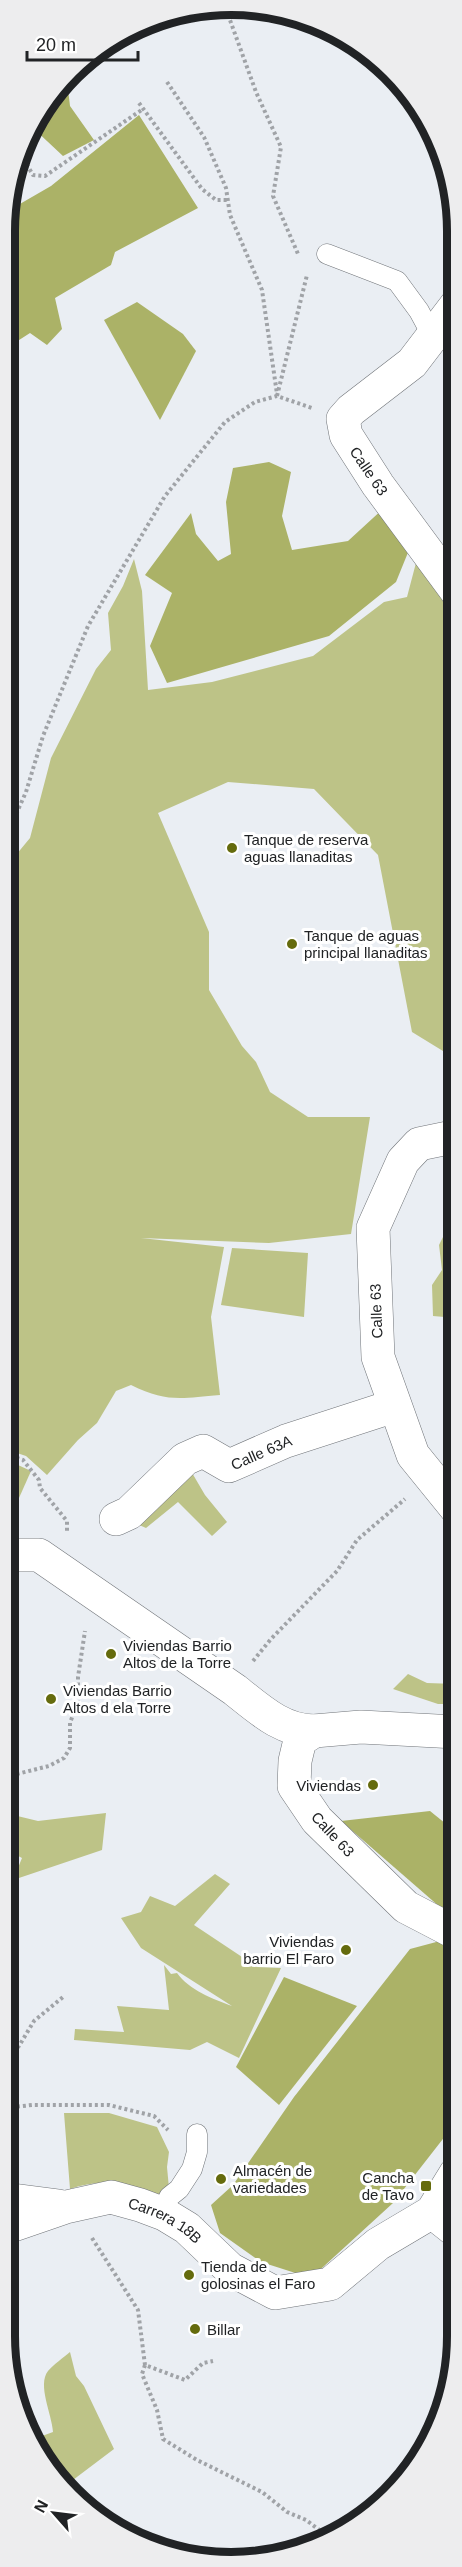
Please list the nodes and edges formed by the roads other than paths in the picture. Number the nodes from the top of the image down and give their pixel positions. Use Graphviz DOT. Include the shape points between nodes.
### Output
graph roads {
  1 [pos="327,254"];
  2 [pos="447,318"];
  3 [pos="433,337"];
  4 [pos="447,578"];
  5 [pos="447,1138"];
  6 [pos="394,1406"];
  7 [pos="447,1498"];
  8 [pos="116,1519"];
  9 [pos="15,1555"];
  10 [pos="314,1731"];
  11 [pos="447,1731"];
  12 [pos="447,1928"];
  13 [pos="197,2134"];
  14 [pos="15,2200"];
  15 [pos="66,2207"];
  16 [pos="164,2214"];
  17 [pos="444,2222"];
  18 [pos="15,2225"];
  1 -- 3 [label="lane" via="397,281"];
  2 -- 3 [label="street"];
  3 -- 4 [label="street, Calle 63" via="412,363 344,419 346,435 378,485"];
  5 -- 6 [label="street, Calle 63" via="419,1144 403,1161 373,1228 378,1357"];
  6 -- 7 [label="street, Calle 63" via="413,1455"];
  6 -- 8 [label="street, Calle 63A" via="286,1441 229,1466 203,1451 185,1459 129,1513"];
  9 -- 10 [label="street" via="39,1555 264,1713 297,1731"];
  10 -- 11 [label="street" via="361,1726"];
  10 -- 12 [label="street, Calle 63" via="300,1740 294,1786 317,1821 406,1907"];
  13 -- 16 [label="lane" via="192,2169 169,2197"];
  14 -- 15 [label="street"];
  15 -- 16 [label="street, Carrera 18B" via="111,2197"];
  15 -- 18 [label="street, Carrera 18B"];
  16 -- 17 [label="street, Carrera 18B" via="187,2228 230,2269 275,2293 330,2284 378,2244"];
}
